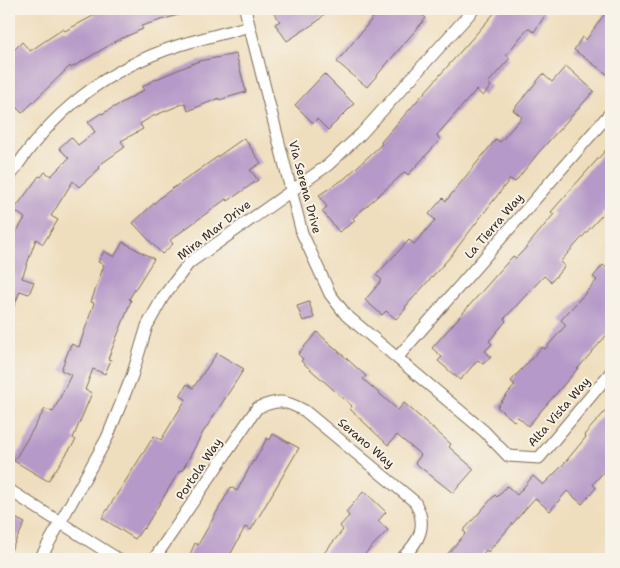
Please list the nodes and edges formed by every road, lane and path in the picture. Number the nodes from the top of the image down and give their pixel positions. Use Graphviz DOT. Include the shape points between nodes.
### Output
graph roads {
  1 [pos="245,9"];
  2 [pos="474,9"];
  3 [pos="249,26"];
  4 [pos="611,112"];
  5 [pos="9,178"];
  6 [pos="291,190"];
  7 [pos="397,358"];
  8 [pos="611,372"];
  9 [pos="272,402"];
  10 [pos="522,459"];
  11 [pos="9,490"];
  12 [pos="61,523"];
  13 [pos="40,559"];
  14 [pos="118,559"];
  15 [pos="154,559"];
  16 [pos="401,559"];
  1 -- 3 [label="street, Via Serena Drive"];
  2 -- 6 [label="street, Mira Mar Drive" via="361,134 328,165"];
  3 -- 5 [label="street" via="178,46 96,84 47,126 24,153"];
  3 -- 6 [label="street, Via Serena Drive"];
  4 -- 7 [label="street, La Tierra Way"];
  6 -- 7 [label="street, Via Serena Drive" via="302,233 330,294 346,315"];
  6 -- 12 [label="street, Mira Mar Drive" via="189,263 163,297 147,326 132,376 107,438"];
  7 -- 10 [label="street, Via Serena Drive" via="484,431 508,456"];
  8 -- 10 [label="street, Alta Vista Way" via="539,458"];
  9 -- 15 [label="street, Portola Way" via="257,408"];
  9 -- 16 [label="street, Serano Way" via="288,402 305,411 415,502 422,514 422,527 411,549"];
  11 -- 12 [label="street"];
  12 -- 13 [label="street, Mira Mar Drive"];
  12 -- 14 [label="street"];
}
